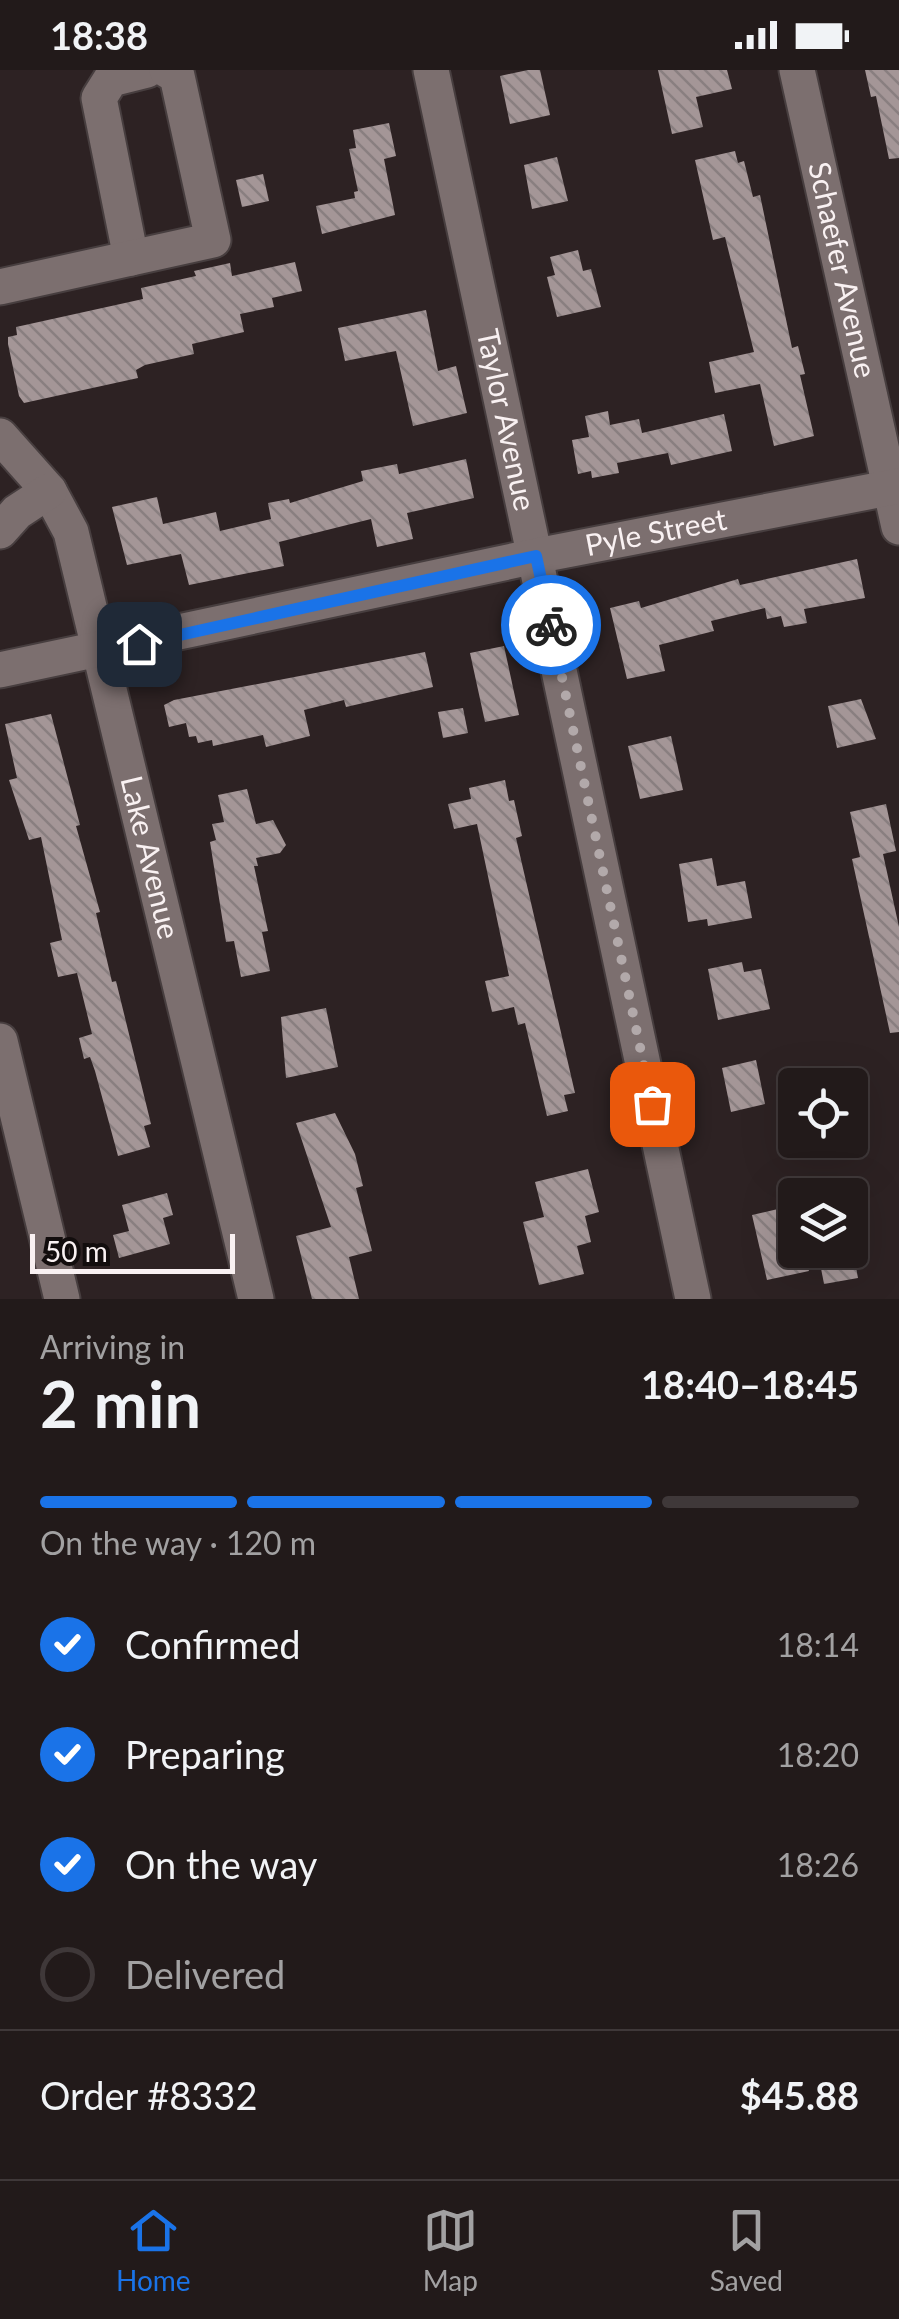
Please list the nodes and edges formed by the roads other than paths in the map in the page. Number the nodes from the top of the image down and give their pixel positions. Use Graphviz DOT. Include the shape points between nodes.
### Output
graph roads {
  1 [pos="147,70"];
  2 [pos="167,70"];
  3 [pos="431,70"];
  4 [pos="797,70"];
  5 [pos="131,258"];
  6 [pos="0,287"];
  7 [pos="0,436"];
  8 [pos="895,486"];
  9 [pos="49,492"];
  10 [pos="899,527"];
  11 [pos="0,531"];
  12 [pos="536,556"];
  13 [pos="103,652"];
  14 [pos="0,670"];
  15 [pos="0,1042"];
  16 [pos="62,1299"];
  17 [pos="256,1299"];
  18 [pos="694,1299"];
  1 -- 5 [label="street" via="111,79 100,98"];
  2 -- 5 [label="street" via="178,76 213,240"];
  3 -- 12 [label="street, Taylor Avenue"];
  4 -- 8 [label="street, Schaefer Avenue"];
  5 -- 6 [label="street"];
  7 -- 9 [label="street, Lake Avenue"];
  8 -- 10 [label="street, Schaefer Avenue"];
  8 -- 12 [label="street, Pyle Street"];
  9 -- 11 [label="street"];
  9 -- 13 [label="street, Lake Avenue" via="70,532"];
  12 -- 13 [label="street, Pyle Street"];
  12 -- 18 [label="street, Taylor Avenue"];
  13 -- 14 [label="street, Pyle Street"];
  13 -- 17 [label="street, Lake Avenue"];
  15 -- 16 [label="street"];
}
